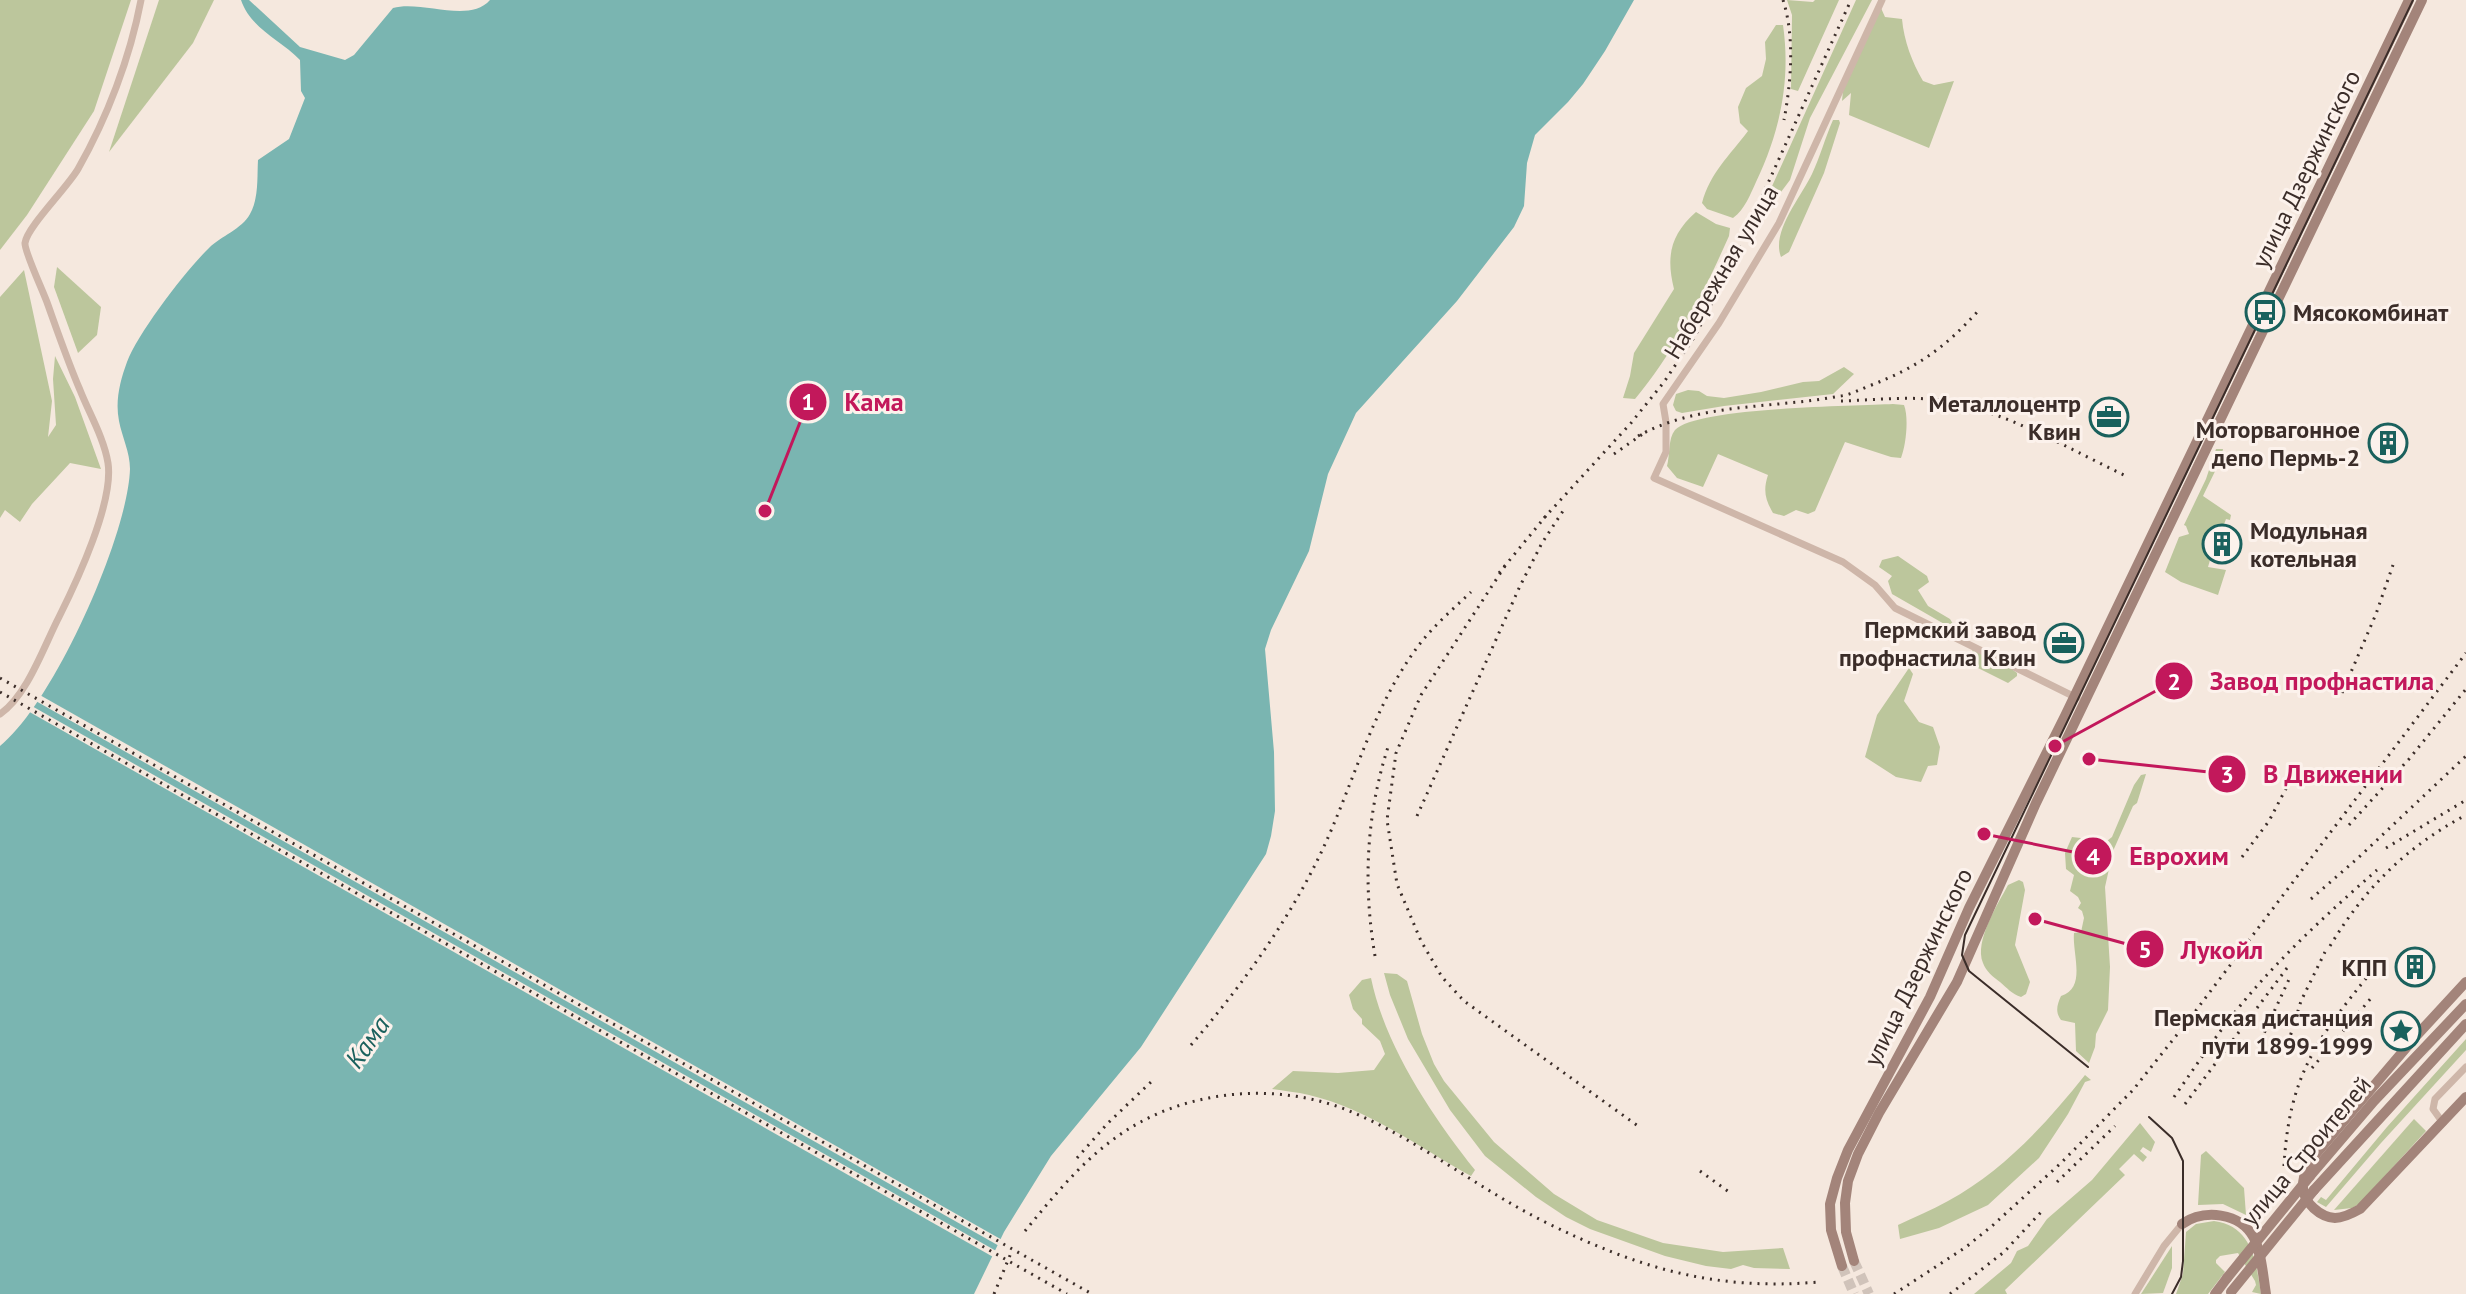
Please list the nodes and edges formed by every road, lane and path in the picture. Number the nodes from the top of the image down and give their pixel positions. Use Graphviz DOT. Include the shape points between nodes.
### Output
graph roads {
  1 [pos="141,0"];
  2 [pos="1882,0"];
  3 [pos="2409,0"];
  4 [pos="2422,0"];
  5 [pos="2074,696"];
  6 [pos="2086,702"];
  7 [pos="0,714"];
  8 [pos="2466,982"];
  9 [pos="2466,1004"];
  10 [pos="2466,1024"];
  11 [pos="2466,1067"];
  12 [pos="2466,1097"];
  13 [pos="2443,1123"];
  14 [pos="2182,1224"];
  15 [pos="1854,1261"];
  16 [pos="1842,1266"];
  17 [pos="2230,1293"];
  18 [pos="2135,1294"];
  19 [pos="2215,1294"];
  20 [pos="2266,1294"];
  1 -- 7 [label="street" via="131,45 88,149 25,244 104,446 109,472 97,525 71,593 26,684"];
  2 -- 5 [label="street, Набережная улица" via="1779,223 1663,404 1666,452 1654,478 1843,562 1895,608"];
  3 -- 5 [label="main road, улица Дзержинского"];
  4 -- 6 [label="main road, улица Дзержинского"];
  5 -- 6 [label="street"];
  5 -- 16 [label="main road, улица Дзержинского" via="1930,997 1841,1166 1830,1222"];
  6 -- 15 [label="main road, улица Дзержинского" via="1957,982 1852,1169 1845,1223"];
  8 -- 13 [label="main road" via="2309,1162 2306,1198 2333,1218 2351,1214"];
  9 -- 19 [label="main road, улица Строителей, bridge" via="2366,1109"];
  10 -- 17 [label="main road, улица Строителей, bridge" via="2314,1190"];
  11 -- 13 [label="street" via="2435,1099 2433,1109"];
  12 -- 13 [label="main road"];
  14 -- 18 [label="street"];
  14 -- 20 [label="main road" via="2212,1214 2243,1225 2256,1245"];
}
